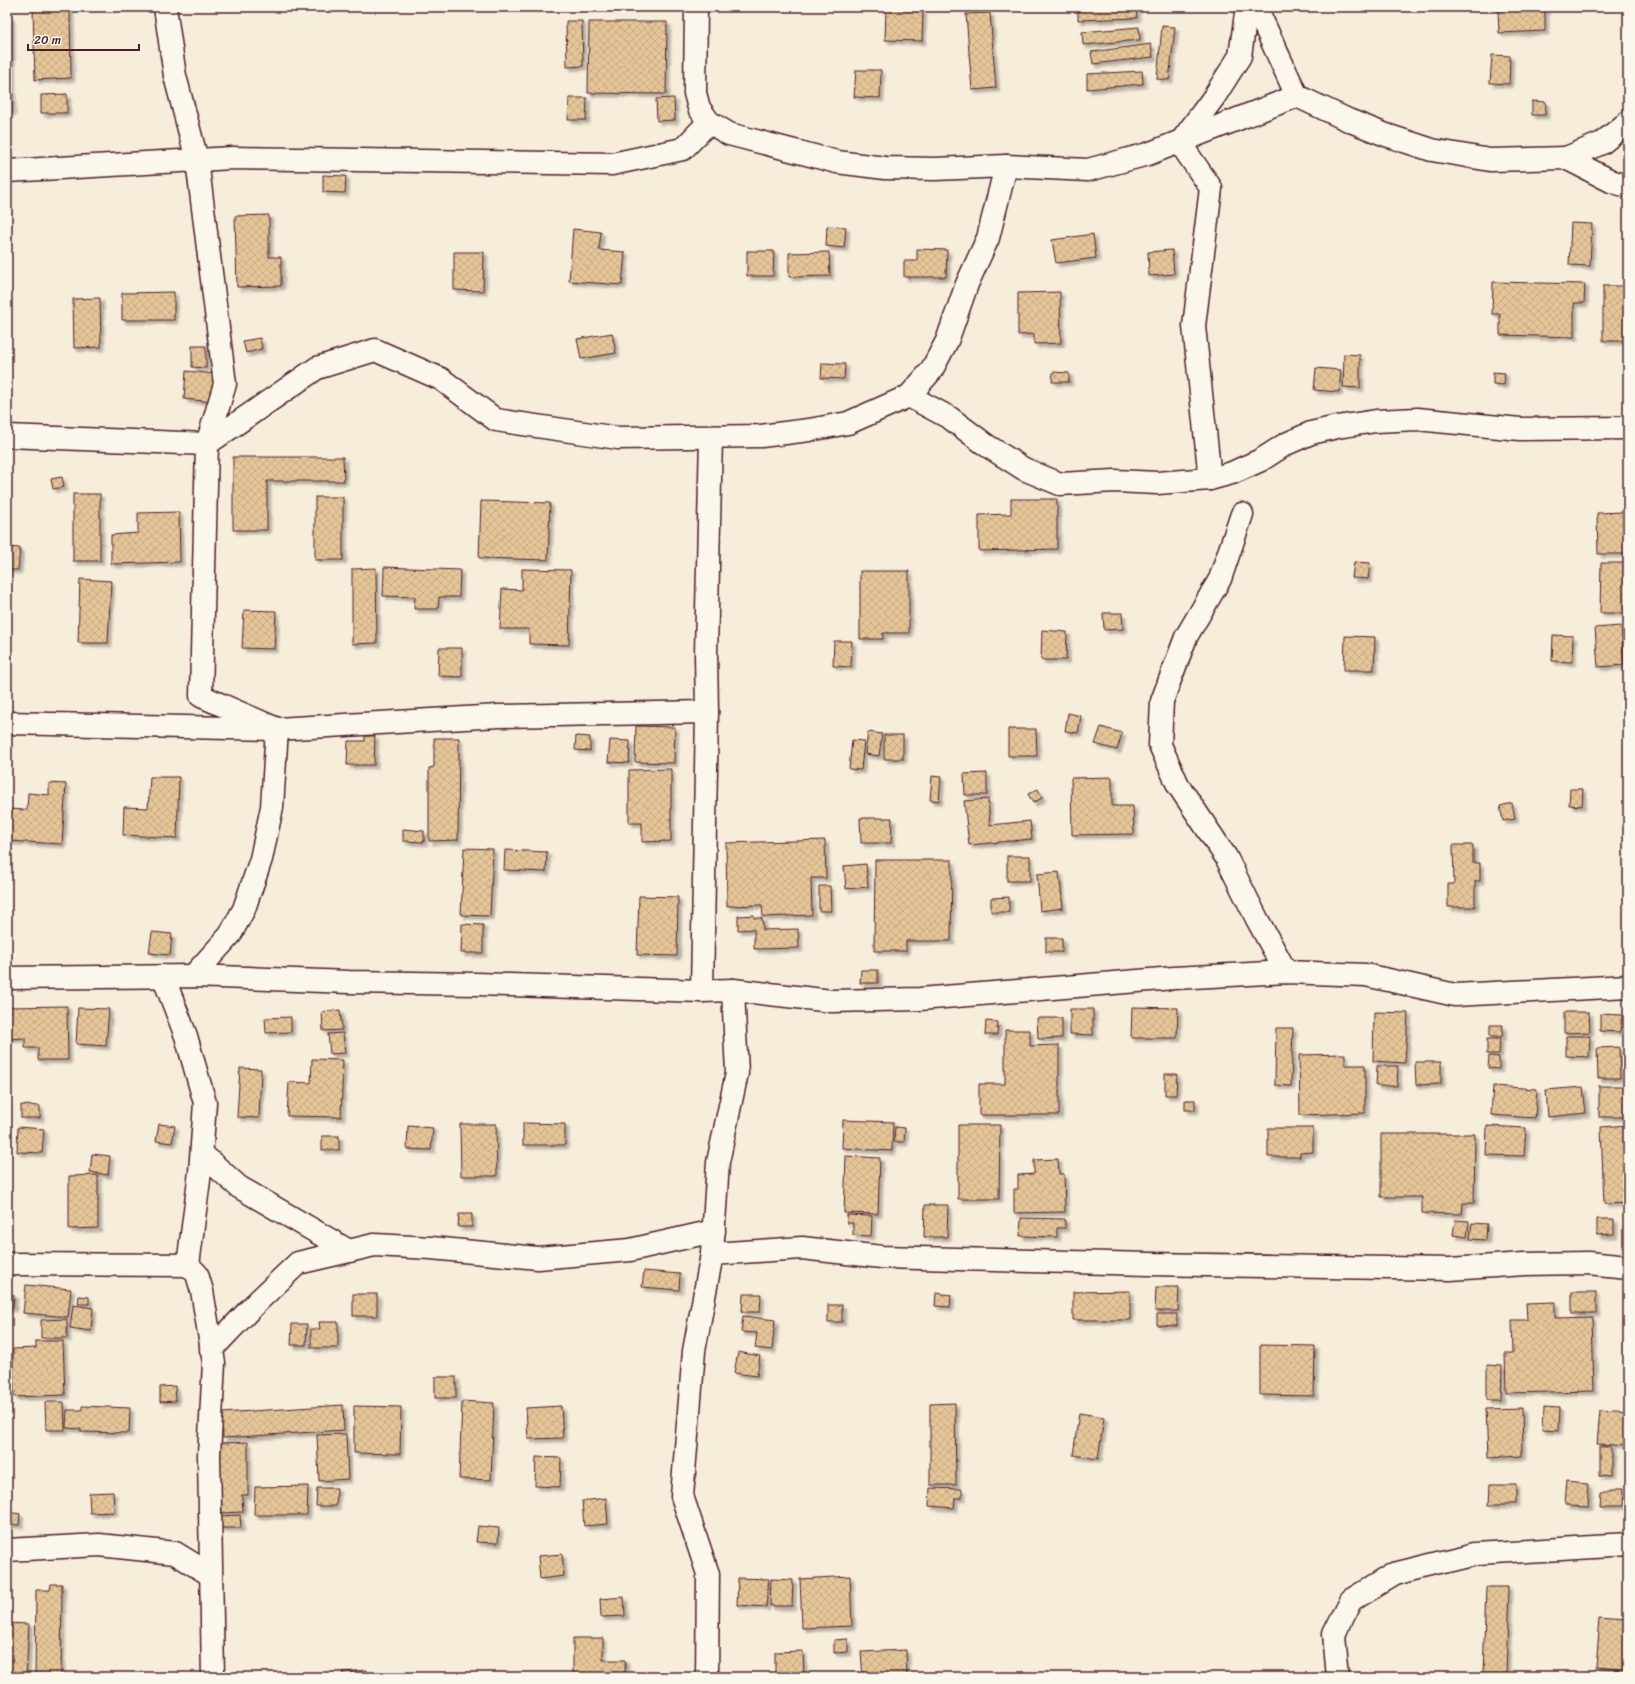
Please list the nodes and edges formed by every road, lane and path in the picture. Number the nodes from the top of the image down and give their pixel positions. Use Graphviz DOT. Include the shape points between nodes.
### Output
graph roads {
  1 [pos="165,7"];
  2 [pos="696,7"];
  3 [pos="1247,7"];
  4 [pos="1256,7"];
  5 [pos="1297,96"];
  6 [pos="709,122"];
  7 [pos="1628,122"];
  8 [pos="1180,142"];
  9 [pos="1566,158"];
  10 [pos="196,160"];
  11 [pos="1006,166"];
  12 [pos="7,171"];
  13 [pos="1628,186"];
  14 [pos="909,396"];
  15 [pos="1628,428"];
  16 [pos="7,436"];
  17 [pos="711,437"];
  18 [pos="207,444"];
  19 [pos="1210,479"];
  20 [pos="1242,514"];
  21 [pos="707,712"];
  22 [pos="7,723"];
  23 [pos="277,729"];
  24 [pos="1286,972"];
  25 [pos="163,976"];
  26 [pos="193,976"];
  27 [pos="7,978"];
  28 [pos="1628,986"];
  29 [pos="733,990"];
  30 [pos="702,991"];
  31 [pos="202,1154"];
  32 [pos="714,1231"];
  33 [pos="349,1251"];
  34 [pos="712,1254"];
  35 [pos="7,1264"];
  36 [pos="188,1265"];
  37 [pos="1628,1267"];
  38 [pos="211,1350"];
  39 [pos="1628,1545"];
  40 [pos="7,1550"];
  41 [pos="211,1575"];
  42 [pos="213,1677"];
  43 [pos="707,1677"];
  44 [pos="1338,1677"];
  1 -- 10 [label="street" via="175,76"];
  2 -- 6 [label="street" via="695,92 699,108"];
  3 -- 8 [label="street" via="1240,56 1214,97"];
  4 -- 5 [label="street"];
  5 -- 8 [label="street"];
  5 -- 9 [label="street" via="1386,136 1432,150 1490,160"];
  6 -- 10 [label="street" via="683,149 612,164 232,158"];
  6 -- 11 [label="street" via="729,134 837,162 885,168"];
  7 -- 9 [label="street" via="1602,143"];
  8 -- 11 [label="street" via="1148,154 1088,170"];
  8 -- 19 [label="street" via="1211,188 1194,326"];
  9 -- 13 [label="street" via="1613,182"];
  10 -- 12 [label="street"];
  10 -- 18 [label="street" via="225,384"];
  11 -- 14 [label="street" via="988,238 967,284 947,341 931,371"];
  14 -- 17 [label="street" via="848,423 761,436"];
  14 -- 19 [label="street" via="950,418 1024,469 1060,484 1115,481 1157,483"];
  15 -- 19 [label="street" via="1520,429 1417,419 1376,421 1311,434 1286,444 1261,460 1232,473"];
  16 -- 18 [label="street"];
  17 -- 18 [label="street" via="618,438 496,420 441,379 375,350 317,368"];
  17 -- 21 [label="street"];
  18 -- 23 [label="street" via="201,696"];
  20 -- 24 [label="street" via="1220,579 1186,637 1162,702 1160,745 1178,784 1226,856"];
  21 -- 23 [label="street" via="499,716"];
  21 -- 30 [label="street"];
  22 -- 23 [label="street"];
  23 -- 26 [label="street" via="272,807 261,859 244,908 230,935"];
  24 -- 28 [label="street" via="1366,975 1455,994"];
  24 -- 29 [label="street" via="1174,978 920,1000 832,1001"];
  25 -- 26 [label="street"];
  25 -- 27 [label="street"];
  25 -- 31 [label="street" via="186,1036 205,1103"];
  26 -- 30 [label="street"];
  29 -- 30 [label="street"];
  29 -- 32 [label="street" via="737,1073 718,1162"];
  31 -- 33 [label="street" via="239,1187"];
  31 -- 36 [label="street"];
  32 -- 33 [label="street" via="630,1250 538,1258 374,1245"];
  32 -- 34 [label="street"];
  33 -- 38 [label="street" via="298,1263"];
  34 -- 37 [label="street" via="802,1248 882,1257 1157,1264 1450,1269 1588,1263"];
  34 -- 43 [label="street" via="694,1351 682,1496 708,1574"];
  35 -- 36 [label="street"];
  36 -- 38 [label="street" via="197,1274 202,1291"];
  38 -- 41 [label="street" via="214,1363 209,1455"];
  39 -- 44 [label="street" via="1476,1554 1394,1574 1351,1600 1334,1634"];
  40 -- 41 [label="street" via="99,1545 175,1553"];
  41 -- 42 [label="street"];
}
